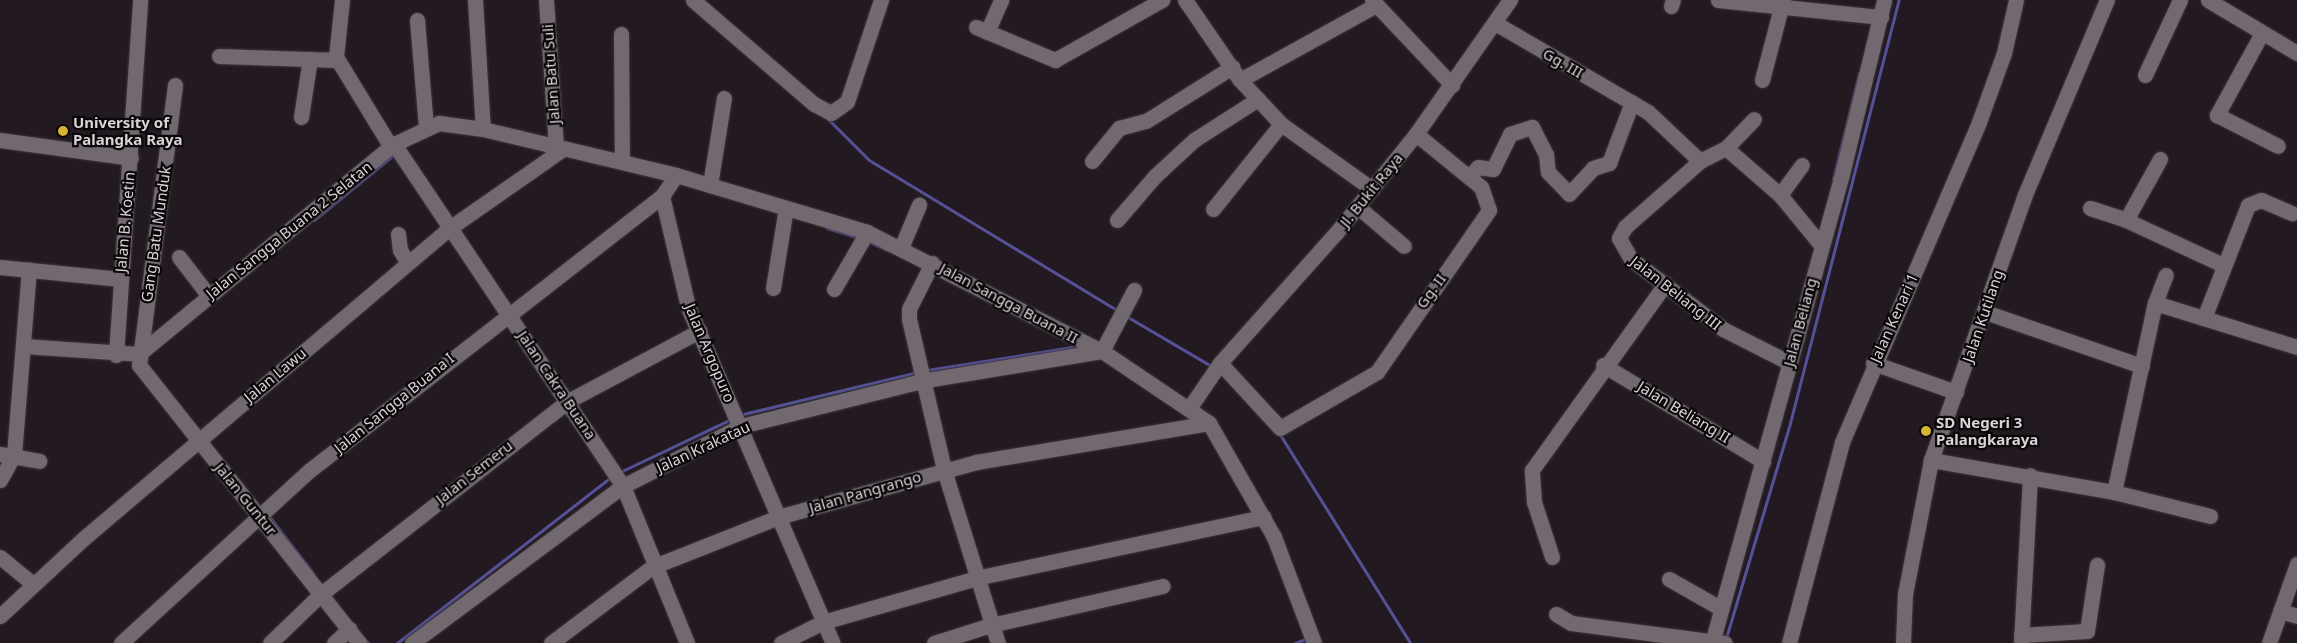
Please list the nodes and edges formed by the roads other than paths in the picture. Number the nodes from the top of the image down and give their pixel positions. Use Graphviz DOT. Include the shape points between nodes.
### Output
graph roads {
  1 [pos="140,0"];
  2 [pos="342,0"];
  3 [pos="475,0"];
  4 [pos="546,0"];
  5 [pos="694,0"];
  6 [pos="881,0"];
  7 [pos="1001,0"];
  8 [pos="1162,0"];
  9 [pos="1185,0"];
  10 [pos="1510,0"];
  11 [pos="1718,0"];
  12 [pos="1884,0"];
  13 [pos="2016,0"];
  14 [pos="2107,0"];
  15 [pos="2180,0"];
  16 [pos="2208,0"];
  17 [pos="1374,2"];
  18 [pos="1782,2"];
  19 [pos="2228,5"];
  20 [pos="1880,17"];
  21 [pos="417,20"];
  22 [pos="1495,23"];
  23 [pos="2262,33"];
  24 [pos="621,34"];
  25 [pos="2297,53"];
  26 [pos="219,56"];
  27 [pos="310,59"];
  28 [pos="337,60"];
  29 [pos="1236,73"];
  30 [pos="2145,76"];
  31 [pos="1762,80"];
  32 [pos="175,85"];
  33 [pos="1452,85"];
  34 [pos="724,98"];
  35 [pos="1258,99"];
  36 [pos="1632,102"];
  37 [pos="301,117"];
  38 [pos="1754,119"];
  39 [pos="1281,124"];
  40 [pos="426,128"];
  41 [pos="483,129"];
  42 [pos="1416,134"];
  43 [pos="0,140"];
  44 [pos="392,146"];
  45 [pos="2278,146"];
  46 [pos="559,148"];
  47 [pos="1726,148"];
  48 [pos="131,158"];
  49 [pos="2160,159"];
  50 [pos="1700,160"];
  51 [pos="1092,161"];
  52 [pos="622,162"];
  53 [pos="1802,165"];
  54 [pos="676,175"];
  55 [pos="1468,177"];
  56 [pos="710,185"];
  57 [pos="1372,189"];
  58 [pos="1780,195"];
  59 [pos="662,196"];
  60 [pos="919,204"];
  61 [pos="1358,207"];
  62 [pos="786,208"];
  63 [pos="2090,208"];
  64 [pos="1213,209"];
  65 [pos="2292,213"];
  66 [pos="1117,220"];
  67 [pos="2126,220"];
  68 [pos="451,227"];
  69 [pos="867,232"];
  70 [pos="398,234"];
  71 [pos="1821,245"];
  72 [pos="1404,246"];
  73 [pos="902,248"];
  74 [pos="180,257"];
  75 [pos="408,263"];
  76 [pos="932,263"];
  77 [pos="2223,265"];
  78 [pos="0,267"];
  79 [pos="29,270"];
  80 [pos="2166,275"];
  81 [pos="120,279"];
  82 [pos="1665,284"];
  83 [pos="773,288"];
  84 [pos="834,289"];
  85 [pos="1134,290"];
  86 [pos="209,296"];
  87 [pos="2155,303"];
  88 [pos="508,312"];
  89 [pos="1985,312"];
  90 [pos="2204,318"];
  91 [pos="699,330"];
  92 [pos="23,346"];
  93 [pos="2297,347"];
  94 [pos="1102,351"];
  95 [pos="139,354"];
  96 [pos="116,355"];
  97 [pos="1790,363"];
  98 [pos="1873,364"];
  99 [pos="1603,365"];
  100 [pos="2142,366"];
  101 [pos="1215,370"];
  102 [pos="921,381"];
  103 [pos="1956,392"];
  104 [pos="568,400"];
  105 [pos="1190,407"];
  106 [pos="1209,423"];
  107 [pos="741,426"];
  108 [pos="198,440"];
  109 [pos="7,454"];
  110 [pos="1763,460"];
  111 [pos="1931,460"];
  112 [pos="39,461"];
  113 [pos="944,470"];
  114 [pos="2030,475"];
  115 [pos="0,480"];
  116 [pos="623,486"];
  117 [pos="2114,492"];
  118 [pos="259,514"];
  119 [pos="2210,516"];
  120 [pos="778,517"];
  121 [pos="1264,517"];
  122 [pos="0,557"];
  123 [pos="1552,557"];
  124 [pos="2297,564"];
  125 [pos="2097,565"];
  126 [pos="652,567"];
  127 [pos="976,578"];
  128 [pos="1669,579"];
  129 [pos="33,584"];
  130 [pos="1163,586"];
  131 [pos="321,594"];
  132 [pos="1720,608"];
  133 [pos="2280,611"];
  134 [pos="1556,614"];
  135 [pos="0,616"];
  136 [pos="2297,616"];
  137 [pos="823,622"];
  138 [pos="992,625"];
  139 [pos="349,629"];
  140 [pos="2087,637"];
  141 [pos="2021,639"];
  142 [pos="1311,642"];
  143 [pos="1716,642"];
  144 [pos="121,643"];
  145 [pos="270,643"];
  146 [pos="334,643"];
  147 [pos="360,643"];
  148 [pos="412,643"];
  149 [pos="551,643"];
  150 [pos="687,643"];
  151 [pos="781,643"];
  152 [pos="833,643"];
  153 [pos="934,643"];
  154 [pos="998,643"];
  155 [pos="1789,643"];
  156 [pos="1903,643"];
  157 [pos="2269,643"];
  1 -- 48 [label="street, Jalan B. Koetin"];
  2 -- 28 [label="street"];
  3 -- 41 [label="street"];
  4 -- 46 [label="street, Jalan Batu Suli"];
  5 -- 6 [label="street" via="814,104 831,113 847,102"];
  7 -- 8 [label="street" via="981,30 1056,60"];
  9 -- 29 [label="street"];
  10 -- 22 [label="street, Jl. Bukit Raya"];
  11 -- 18 [label="street"];
  12 -- 20 [label="street, Jalan Beliang"];
  13 -- 98 [label="street, Jalan Kenari 1" via="2004,53 1979,122"];
  14 -- 89 [label="street, Jalan Kutilang" via="2053,123"];
  15 -- 30 [label="street"];
  16 -- 19 [label="street"];
  17 -- 29 [label="street"];
  17 -- 33 [label="street"];
  18 -- 20 [label="street"];
  18 -- 31 [label="street"];
  19 -- 23 [label="street"];
  20 -- 71 [label="street, Jalan Beliang"];
  21 -- 40 [label="street"];
  22 -- 33 [label="street, Jl. Bukit Raya"];
  22 -- 36 [label="street, Gg. III"];
  23 -- 25 [label="street"];
  23 -- 45 [label="street" via="2217,115"];
  24 -- 52 [label="street"];
  26 -- 27 [label="street"];
  27 -- 28 [label="street"];
  27 -- 37 [label="street"];
  28 -- 44 [label="street, Jalan Cakra Buana"];
  29 -- 35 [label="street"];
  29 -- 51 [label="street" via="1146,121 1119,128"];
  32 -- 95 [label="street, Gang Batu Munduk"];
  33 -- 42 [label="street, Jl. Bukit Raya"];
  34 -- 56 [label="street"];
  35 -- 39 [label="street"];
  35 -- 66 [label="street" via="1194,140 1155,176"];
  36 -- 50 [label="street, Gg. III" via="1648,112"];
  36 -- 55 [label="street" via="1609,163 1593,168 1570,194 1548,172 1546,154 1532,127 1510,134 1493,169 1478,168"];
  38 -- 47 [label="street"];
  39 -- 57 [label="street"];
  39 -- 64 [label="street"];
  40 -- 41 [label="street, Jalan Sangga Buana 2 Selatan" via="447,123"];
  40 -- 44 [label="street, Jalan Sangga Buana 2 Selatan"];
  41 -- 46 [label="street, Jalan Sangga Buana 2 Selatan"];
  42 -- 55 [label="street, Gg. II"];
  42 -- 57 [label="street, Jl. Bukit Raya"];
  43 -- 48 [label="street"];
  44 -- 68 [label="street, Jalan Cakra Buana"];
  44 -- 86 [label="street, Jalan Sangga Buana 2 Selatan"];
  46 -- 52 [label="street, Jalan Sangga Buana II"];
  46 -- 68 [label="street, Jalan Lawu"];
  47 -- 50 [label="street"];
  47 -- 58 [label="street"];
  48 -- 81 [label="street, Jalan B. Koetin"];
  49 -- 67 [label="street"];
  50 -- 82 [label="street, Jalan Beliang III" via="1625,227 1620,238 1631,259"];
  52 -- 54 [label="street, Jalan Sangga Buana II"];
  53 -- 58 [label="street"];
  54 -- 56 [label="street, Jalan Sangga Buana II"];
  54 -- 59 [label="street, Jalan Sangga Buana I"];
  55 -- 101 [label="street, Gg. II" via="1488,198 1487,215 1423,301 1391,354 1366,382 1280,428"];
  56 -- 62 [label="street, Jalan Sangga Buana II"];
  57 -- 61 [label="street, Jl. Bukit Raya"];
  58 -- 71 [label="street"];
  59 -- 88 [label="street, Jalan Sangga Buana I"];
  59 -- 91 [label="street, Jalan Argopuro" via="688,307"];
  60 -- 73 [label="street"];
  61 -- 72 [label="street"];
  61 -- 101 [label="street, Jl. Bukit Raya"];
  62 -- 69 [label="street, Jalan Sangga Buana II"];
  62 -- 83 [label="street"];
  63 -- 67 [label="street"];
  65 -- 77 [label="street" via="2260,200 2251,202"];
  67 -- 77 [label="street"];
  68 -- 75 [label="street, Jalan Lawu"];
  68 -- 88 [label="street, Jalan Cakra Buana"];
  69 -- 73 [label="street, Jalan Sangga Buana II"];
  69 -- 84 [label="street"];
  70 -- 75 [label="street" via="400,250"];
  71 -- 97 [label="street, Jalan Beliang"];
  73 -- 76 [label="street, Jalan Sangga Buana II"];
  74 -- 86 [label="street"];
  75 -- 108 [label="street, Jalan Lawu"];
  76 -- 94 [label="street, Jalan Sangga Buana II"];
  76 -- 102 [label="street" via="909,309"];
  77 -- 90 [label="street"];
  78 -- 79 [label="street"];
  79 -- 81 [label="street"];
  79 -- 92 [label="street"];
  80 -- 87 [label="street"];
  81 -- 96 [label="street, Jalan B. Koetin"];
  82 -- 97 [label="street, Jalan Beliang III" via="1736,338"];
  82 -- 99 [label="street"];
  85 -- 94 [label="street"];
  86 -- 95 [label="street, Jalan Sangga Buana 2 Selatan"];
  87 -- 90 [label="street"];
  87 -- 100 [label="street"];
  88 -- 104 [label="street, Jalan Cakra Buana"];
  88 -- 118 [label="street, Jalan Sangga Buana I"];
  89 -- 100 [label="street"];
  89 -- 103 [label="street, Jalan Kutilang"];
  90 -- 93 [label="street"];
  91 -- 104 [label="street, Jalan Semeru"];
  91 -- 107 [label="street, Jalan Argopuro"];
  92 -- 96 [label="street"];
  92 -- 109 [label="street"];
  94 -- 102 [label="street, Jalan Krakatau"];
  94 -- 105 [label="street, Jalan Sangga Buana II"];
  95 -- 96 [label="street"];
  95 -- 108 [label="street, Jalan Guntur" via="142,372"];
  97 -- 110 [label="street, Jalan Beliang"];
  98 -- 103 [label="street"];
  98 -- 155 [label="street, Jalan Kenari 1" via="1842,442"];
  99 -- 110 [label="street, Jalan Beliang II"];
  99 -- 123 [label="street" via="1532,470 1534,502"];
  100 -- 117 [label="street"];
  101 -- 105 [label="street, Jl. Bukit Raya"];
  102 -- 107 [label="street, Jalan Krakatau"];
  102 -- 113 [label="street"];
  103 -- 111 [label="street, Jalan Kutilang"];
  104 -- 116 [label="street, Jalan Cakra Buana"];
  104 -- 131 [label="street, Jalan Semeru"];
  105 -- 106 [label="street, Jalan Sangga Buana II"];
  106 -- 113 [label="street, Jalan Pangrango" via="1119,435"];
  106 -- 121 [label="street, Jalan Sangga Buana II"];
  107 -- 116 [label="street, Jalan Krakatau"];
  107 -- 120 [label="street, Jalan Argopuro"];
  108 -- 118 [label="street, Jalan Guntur"];
  108 -- 129 [label="street, Jalan Lawu"];
  109 -- 112 [label="street"];
  109 -- 115 [label="street"];
  110 -- 132 [label="street, Jalan Beliang"];
  111 -- 114 [label="street"];
  111 -- 156 [label="street, Jalan Kutilang" via="1905,594"];
  113 -- 120 [label="street, Jalan Pangrango"];
  113 -- 127 [label="street"];
  114 -- 117 [label="street"];
  114 -- 141 [label="street"];
  116 -- 126 [label="street, Jalan Cakra Buana"];
  116 -- 148 [label="street, Jalan Krakatau"];
  117 -- 119 [label="street"];
  118 -- 131 [label="street, Jalan Guntur"];
  118 -- 144 [label="street, Jalan Sangga Buana I"];
  120 -- 126 [label="street, Jalan Pangrango"];
  120 -- 137 [label="street, Jalan Argopuro"];
  121 -- 127 [label="street"];
  121 -- 142 [label="street, Jalan Sangga Buana II"];
  122 -- 129 [label="street"];
  124 -- 133 [label="street"];
  125 -- 140 [label="street"];
  126 -- 149 [label="street, Jalan Pangrango"];
  126 -- 150 [label="street, Jalan Cakra Buana"];
  127 -- 137 [label="street"];
  127 -- 138 [label="street"];
  128 -- 132 [label="street"];
  129 -- 135 [label="street, Jalan Lawu"];
  130 -- 138 [label="street"];
  131 -- 139 [label="street, Jalan Guntur"];
  131 -- 145 [label="street, Jalan Semeru"];
  132 -- 143 [label="street, Jalan Beliang"];
  133 -- 136 [label="street"];
  133 -- 157 [label="street"];
  134 -- 143 [label="street" via="1578,625"];
  137 -- 151 [label="street"];
  137 -- 152 [label="street, Jalan Argopuro"];
  138 -- 153 [label="street"];
  138 -- 154 [label="street"];
  139 -- 146 [label="street"];
  139 -- 147 [label="street, Jalan Guntur"];
  140 -- 141 [label="street"];
}
